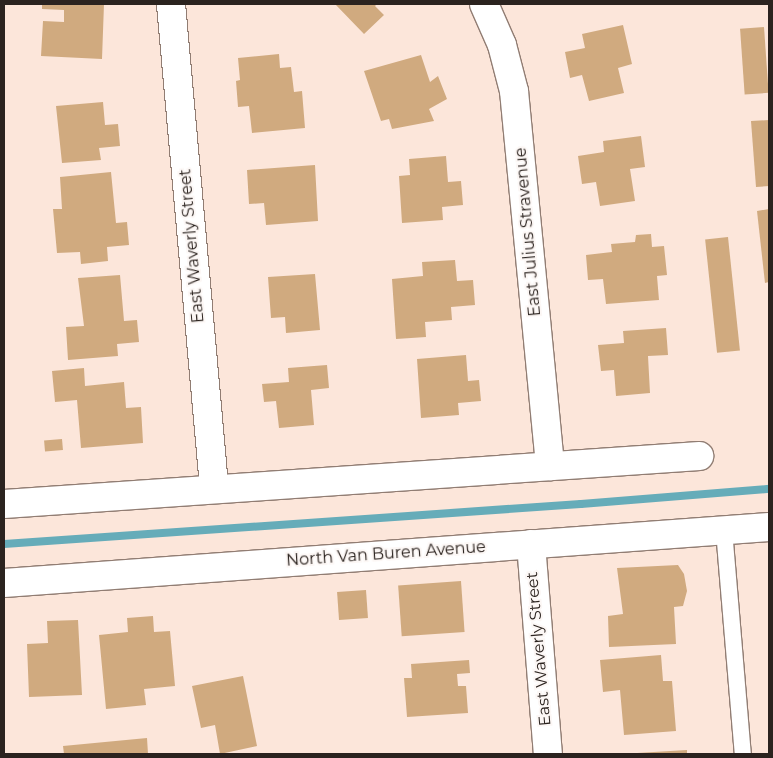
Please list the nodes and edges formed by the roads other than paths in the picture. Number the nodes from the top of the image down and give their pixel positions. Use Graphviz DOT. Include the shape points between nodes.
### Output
graph roads {
  1 [pos="171,4"];
  2 [pos="484,4"];
  3 [pos="699,456"];
  4 [pos="550,466"];
  5 [pos="214,488"];
  6 [pos="4,504"];
  7 [pos="769,528"];
  8 [pos="724,530"];
  9 [pos="530,544"];
  10 [pos="4,583"];
  11 [pos="548,754"];
  12 [pos="743,754"];
  1 -- 5 [label="street, East Waverly Street"];
  2 -- 4 [label="street, East Julius Stravenue" via="502,45 514,91"];
  3 -- 4 [label="street"];
  4 -- 5 [label="street"];
  5 -- 6 [label="street"];
  7 -- 8 [label="street, North Van Buren Avenue"];
  8 -- 9 [label="street, North Van Buren Avenue"];
  8 -- 12 [label="lane"];
  9 -- 10 [label="street, North Van Buren Avenue"];
  9 -- 11 [label="street, East Waverly Street"];
}
